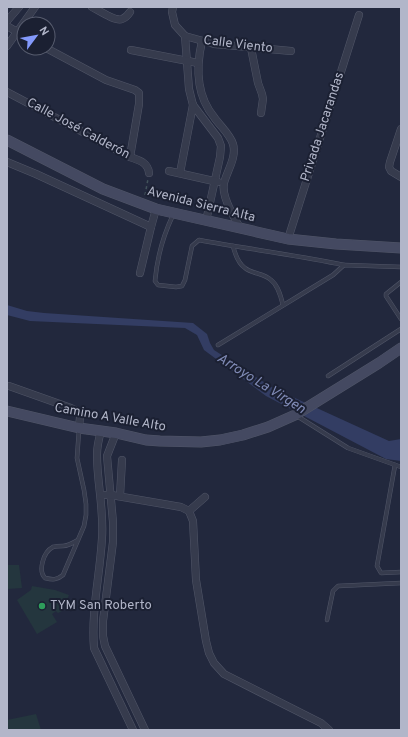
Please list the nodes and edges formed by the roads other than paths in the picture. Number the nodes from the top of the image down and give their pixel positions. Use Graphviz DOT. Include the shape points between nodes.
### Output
graph roads {
  1 [pos="19,7"];
  2 [pos="35,7"];
  3 [pos="92,7"];
  4 [pos="173,7"];
  5 [pos="130,12"];
  6 [pos="359,14"];
  7 [pos="28,16"];
  8 [pos="7,21"];
  9 [pos="7,26"];
  10 [pos="16,32"];
  11 [pos="185,36"];
  12 [pos="202,41"];
  13 [pos="7,46"];
  14 [pos="251,48"];
  15 [pos="131,50"];
  16 [pos="291,51"];
  17 [pos="56,53"];
  18 [pos="186,61"];
  19 [pos="198,63"];
  20 [pos="7,92"];
  21 [pos="193,105"];
  22 [pos="261,114"];
  23 [pos="401,129"];
  24 [pos="226,132"];
  25 [pos="218,138"];
  26 [pos="7,140"];
  27 [pos="130,156"];
  28 [pos="7,162"];
  29 [pos="148,170"];
  30 [pos="169,171"];
  31 [pos="180,173"];
  32 [pos="401,177"];
  33 [pos="215,181"];
  34 [pos="224,184"];
  35 [pos="156,209"];
  36 [pos="174,214"];
  37 [pos="206,221"];
  38 [pos="151,227"];
  39 [pos="240,228"];
  40 [pos="288,238"];
  41 [pos="233,246"];
  42 [pos="401,248"];
  43 [pos="344,265"];
  44 [pos="401,267"];
  45 [pos="140,273"];
  46 [pos="401,282"];
  47 [pos="283,305"];
  48 [pos="401,319"];
  49 [pos="401,329"];
  50 [pos="218,345"];
  51 [pos="401,348"];
  52 [pos="328,376"];
  53 [pos="10,386"];
  54 [pos="8,412"];
  55 [pos="296,414"];
  56 [pos="79,428"];
  57 [pos="101,431"];
  58 [pos="116,433"];
  59 [pos="97,454"];
  60 [pos="107,456"];
  61 [pos="122,460"];
  62 [pos="395,465"];
  63 [pos="401,467"];
  64 [pos="101,495"];
  65 [pos="111,495"];
  66 [pos="120,496"];
  67 [pos="205,498"];
  68 [pos="189,511"];
  69 [pos="78,540"];
  70 [pos="99,566"];
  71 [pos="109,568"];
  72 [pos="401,572"];
  73 [pos="401,583"];
  74 [pos="327,620"];
  75 [pos="105,646"];
  76 [pos="94,648"];
  77 [pos="134,707"];
  78 [pos="125,712"];
  79 [pos="133,730"];
  80 [pos="145,730"];
  81 [pos="329,730"];
  1 -- 8 [label="street"];
  2 -- 7 [label="street"];
  3 -- 5 [label="street" via="119,20"];
  4 -- 11 [label="street" via="175,25"];
  6 -- 40 [label="street, Privada Jacarandas"];
  9 -- 10 [label="street"];
  10 -- 13 [label="street"];
  11 -- 12 [label="street, Calle Viento"];
  11 -- 18 [label="street"];
  12 -- 14 [label="street, Calle Viento"];
  12 -- 19 [label="street"];
  14 -- 16 [label="street, Calle Viento"];
  14 -- 22 [label="street" via="263,99"];
  15 -- 18 [label="street"];
  17 -- 27 [label="street" via="106,80 138,91 139,104"];
  18 -- 19 [label="street"];
  18 -- 21 [label="street"];
  19 -- 24 [label="street" via="200,87 205,103"];
  20 -- 27 [label="street, Calle José Calderón"];
  21 -- 25 [label="street"];
  21 -- 31 [label="street"];
  23 -- 32 [label="street" via="389,167 391,172"];
  24 -- 25 [label="street"];
  24 -- 34 [label="street" via="234,148 234,154"];
  25 -- 33 [label="street" via="221,151"];
  26 -- 35 [label="street, Avenida Sierra Alta" via="103,189"];
  27 -- 29 [label="street, Calle José Calderón" via="143,162"];
  28 -- 38 [label="street"];
  30 -- 31 [label="street"];
  31 -- 33 [label="street"];
  33 -- 34 [label="street"];
  33 -- 37 [label="street"];
  34 -- 39 [label="street" via="227,201"];
  35 -- 36 [label="street, Avenida Sierra Alta"];
  35 -- 38 [label="street"];
  36 -- 37 [label="street, Avenida Sierra Alta"];
  36 -- 41 [label="lane" via="164,234 156,270 155,281 158,285 182,286 192,246 200,240"];
  37 -- 39 [label="street, Avenida Sierra Alta"];
  38 -- 45 [label="street"];
  39 -- 40 [label="street, Avenida Sierra Alta"];
  40 -- 42 [label="street, Avenida Sierra Alta"];
  41 -- 43 [label="lane"];
  41 -- 47 [label="lane" via="245,269 273,280"];
  43 -- 44 [label="lane"];
  43 -- 47 [label="lane" via="333,275"];
  46 -- 48 [label="lane" via="386,296"];
  47 -- 50 [label="lane"];
  49 -- 52 [label="lane"];
  51 -- 55 [label="street, Camino A Valle Alto"];
  53 -- 56 [label="street" via="79,412"];
  54 -- 56 [label="street, Camino A Valle Alto"];
  55 -- 58 [label="street, Camino A Valle Alto" via="268,427 220,440 160,441"];
  55 -- 62 [label="lane" via="348,448"];
  56 -- 57 [label="street, Camino A Valle Alto"];
  56 -- 69 [label="lane" via="77,458 86,504 84,526"];
  57 -- 58 [label="street, Camino A Valle Alto"];
  57 -- 59 [label="street"];
  58 -- 60 [label="street"];
  59 -- 60 [label="street"];
  59 -- 64 [label="street"];
  60 -- 65 [label="street"];
  61 -- 66 [label="street"];
  62 -- 63 [label="lane"];
  62 -- 72 [label="lane" via="377,566 381,573"];
  64 -- 65 [label="street"];
  64 -- 70 [label="street" via="102,538"];
  65 -- 66 [label="street"];
  65 -- 71 [label="street" via="113,542"];
  66 -- 68 [label="street" via="181,507"];
  67 -- 68 [label="street"];
  68 -- 81 [label="street" via="193,521 196,580 202,618 209,654 214,663 224,674 321,723"];
  69 -- 69 [label="lane" via="63,575 52,580 45,578 41,571 49,550"];
  70 -- 71 [label="street"];
  70 -- 76 [label="street"];
  71 -- 75 [label="street" via="103,621"];
  73 -- 74 [label="lane" via="338,586 333,591"];
  75 -- 76 [label="street"];
  75 -- 77 [label="street"];
  76 -- 78 [label="street"];
  77 -- 78 [label="street"];
  77 -- 80 [label="street"];
  78 -- 79 [label="street"];
}
